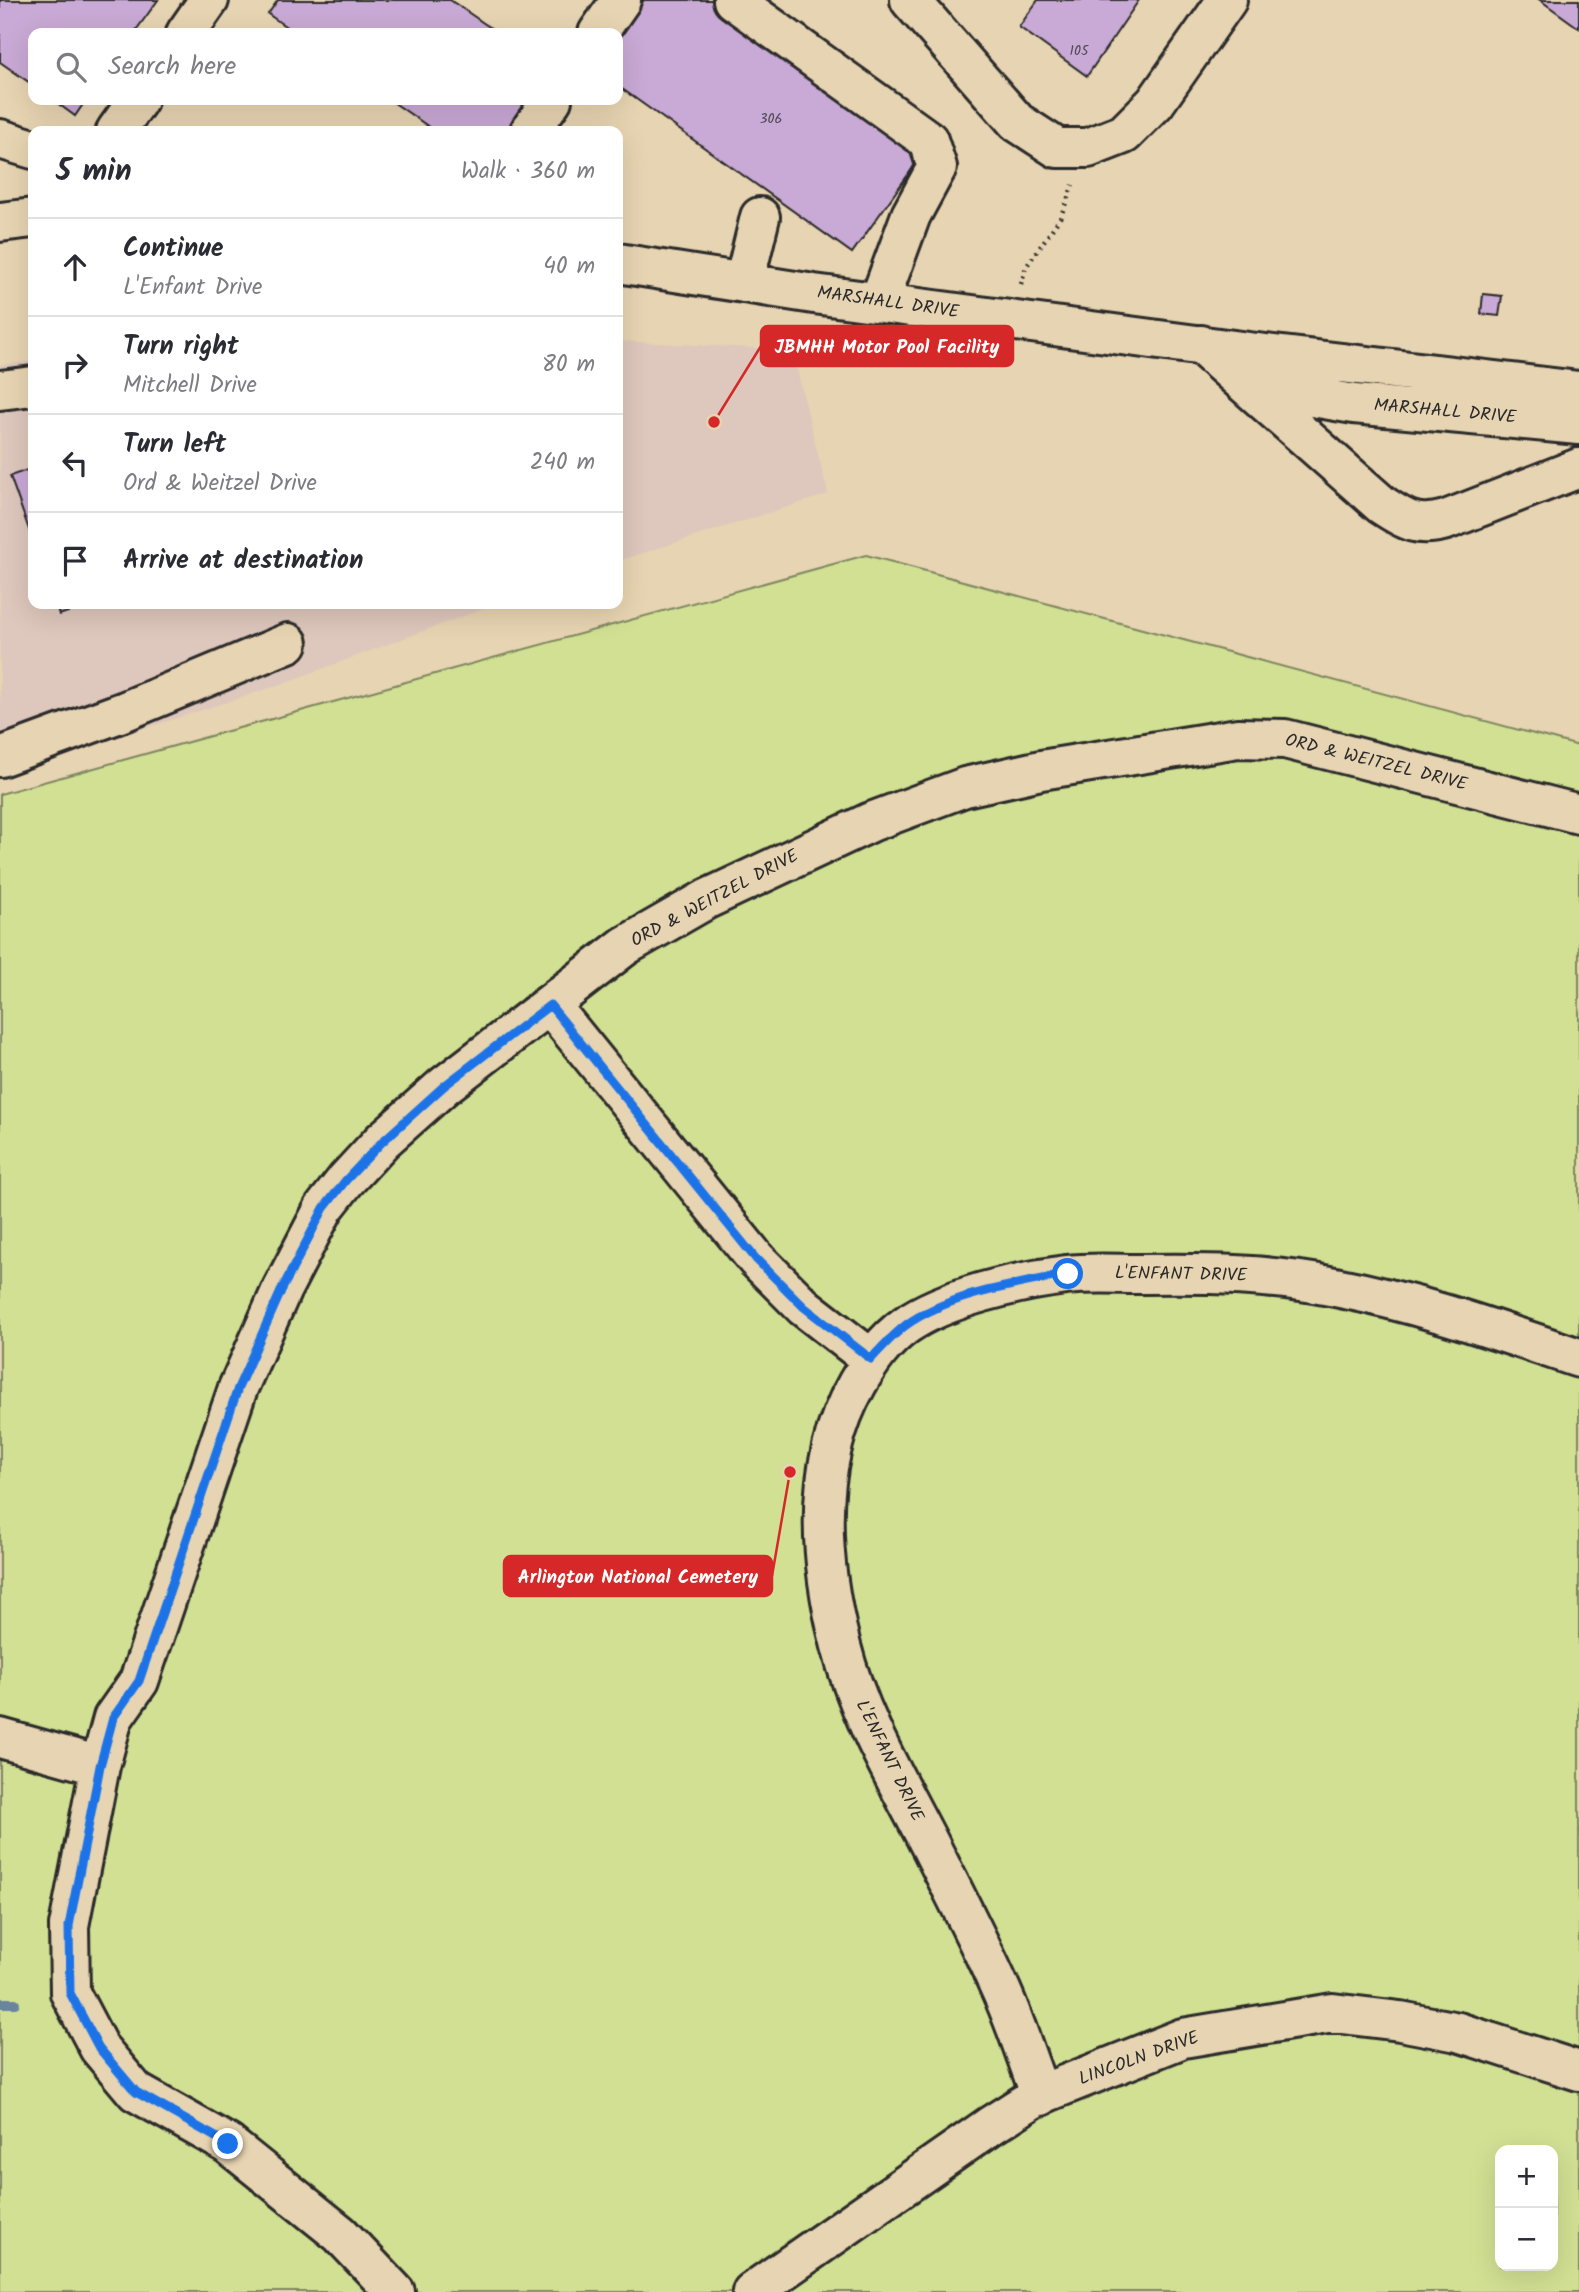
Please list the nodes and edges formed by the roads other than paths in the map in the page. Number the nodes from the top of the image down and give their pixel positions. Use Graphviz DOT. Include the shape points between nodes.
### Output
graph roads {
  1 [pos="209,0"];
  2 [pos="621,0"];
  3 [pos="733,0"];
  4 [pos="910,0"];
  5 [pos="1227,0"];
  6 [pos="189,28"];
  7 [pos="601,28"];
  8 [pos="134,105"];
  9 [pos="548,105"];
  10 [pos="120,126"];
  11 [pos="534,126"];
  12 [pos="0,139"];
  13 [pos="28,147"];
  14 [pos="760,217"];
  15 [pos="28,219"];
  16 [pos="0,222"];
  17 [pos="623,264"];
  18 [pos="744,283"];
  19 [pos="879,302"];
  20 [pos="1201,345"];
  21 [pos="1250,352"];
  22 [pos="28,387"];
  23 [pos="0,390"];
  24 [pos="1579,391"];
  25 [pos="1579,425"];
  26 [pos="1579,468"];
  27 [pos="288,643"];
  28 [pos="0,757"];
  29 [pos="1579,814"];
  30 [pos="550,1005"];
  31 [pos="1579,1358"];
  32 [pos="871,1359"];
  33 [pos="0,1738"];
  34 [pos="100,1766"];
  35 [pos="1579,2071"];
  36 [pos="1041,2096"];
  37 [pos="396,2292"];
  38 [pos="752,2292"];
  1 -- 6 [label="street"];
  2 -- 7 [label="street"];
  3 -- 19 [label="street" via="928,140 937,167 911,215"];
  4 -- 5 [label="street" via="1017,122 1057,148 1088,148 1124,134 1155,103"];
  8 -- 10 [label="street"];
  9 -- 11 [label="street"];
  12 -- 13 [label="street"];
  14 -- 18 [label="street"];
  15 -- 16 [label="street"];
  17 -- 18 [label="street, MARSHALL DRIVE"];
  18 -- 19 [label="street, MARSHALL DRIVE"];
  19 -- 20 [label="street, MARSHALL DRIVE"];
  20 -- 21 [label="street, MARSHALL DRIVE"];
  20 -- 26 [label="street" via="1382,505 1415,523 1446,520"];
  21 -- 24 [label="street"];
  21 -- 25 [label="street, MARSHALL DRIVE" via="1301,395"];
  22 -- 23 [label="street"];
  27 -- 28 [label="street"];
  29 -- 30 [label="street, ORD & WEITZEL DRIVE" via="1285,739 1238,738 1052,768 965,787 872,822 750,877 625,946"];
  30 -- 32 [label="street" via="756,1259 804,1307"];
  30 -- 34 [label="street, ORD & WEITZEL DRIVE" via="444,1086 382,1142 324,1208 238,1388 139,1681 113,1718"];
  31 -- 32 [label="street, L'ENFANT DRIVE" via="1432,1309 1334,1286 1261,1276 1156,1273 1068,1274 938,1307 907,1324"];
  32 -- 36 [label="street, L'ENFANT DRIVE" via="844,1406 830,1453 824,1503 830,1600 866,1718 1001,1990"];
  33 -- 34 [label="street"];
  34 -- 37 [label="street, ORD & WEITZEL DRIVE" via="68,1944 70,1993 99,2048 136,2092 228,2144 340,2234"];
  35 -- 36 [label="street, LINCOLN DRIVE" via="1458,2032 1333,2013 1183,2038"];
  36 -- 38 [label="street, LINCOLN DRIVE" via="990,2126"];
}
